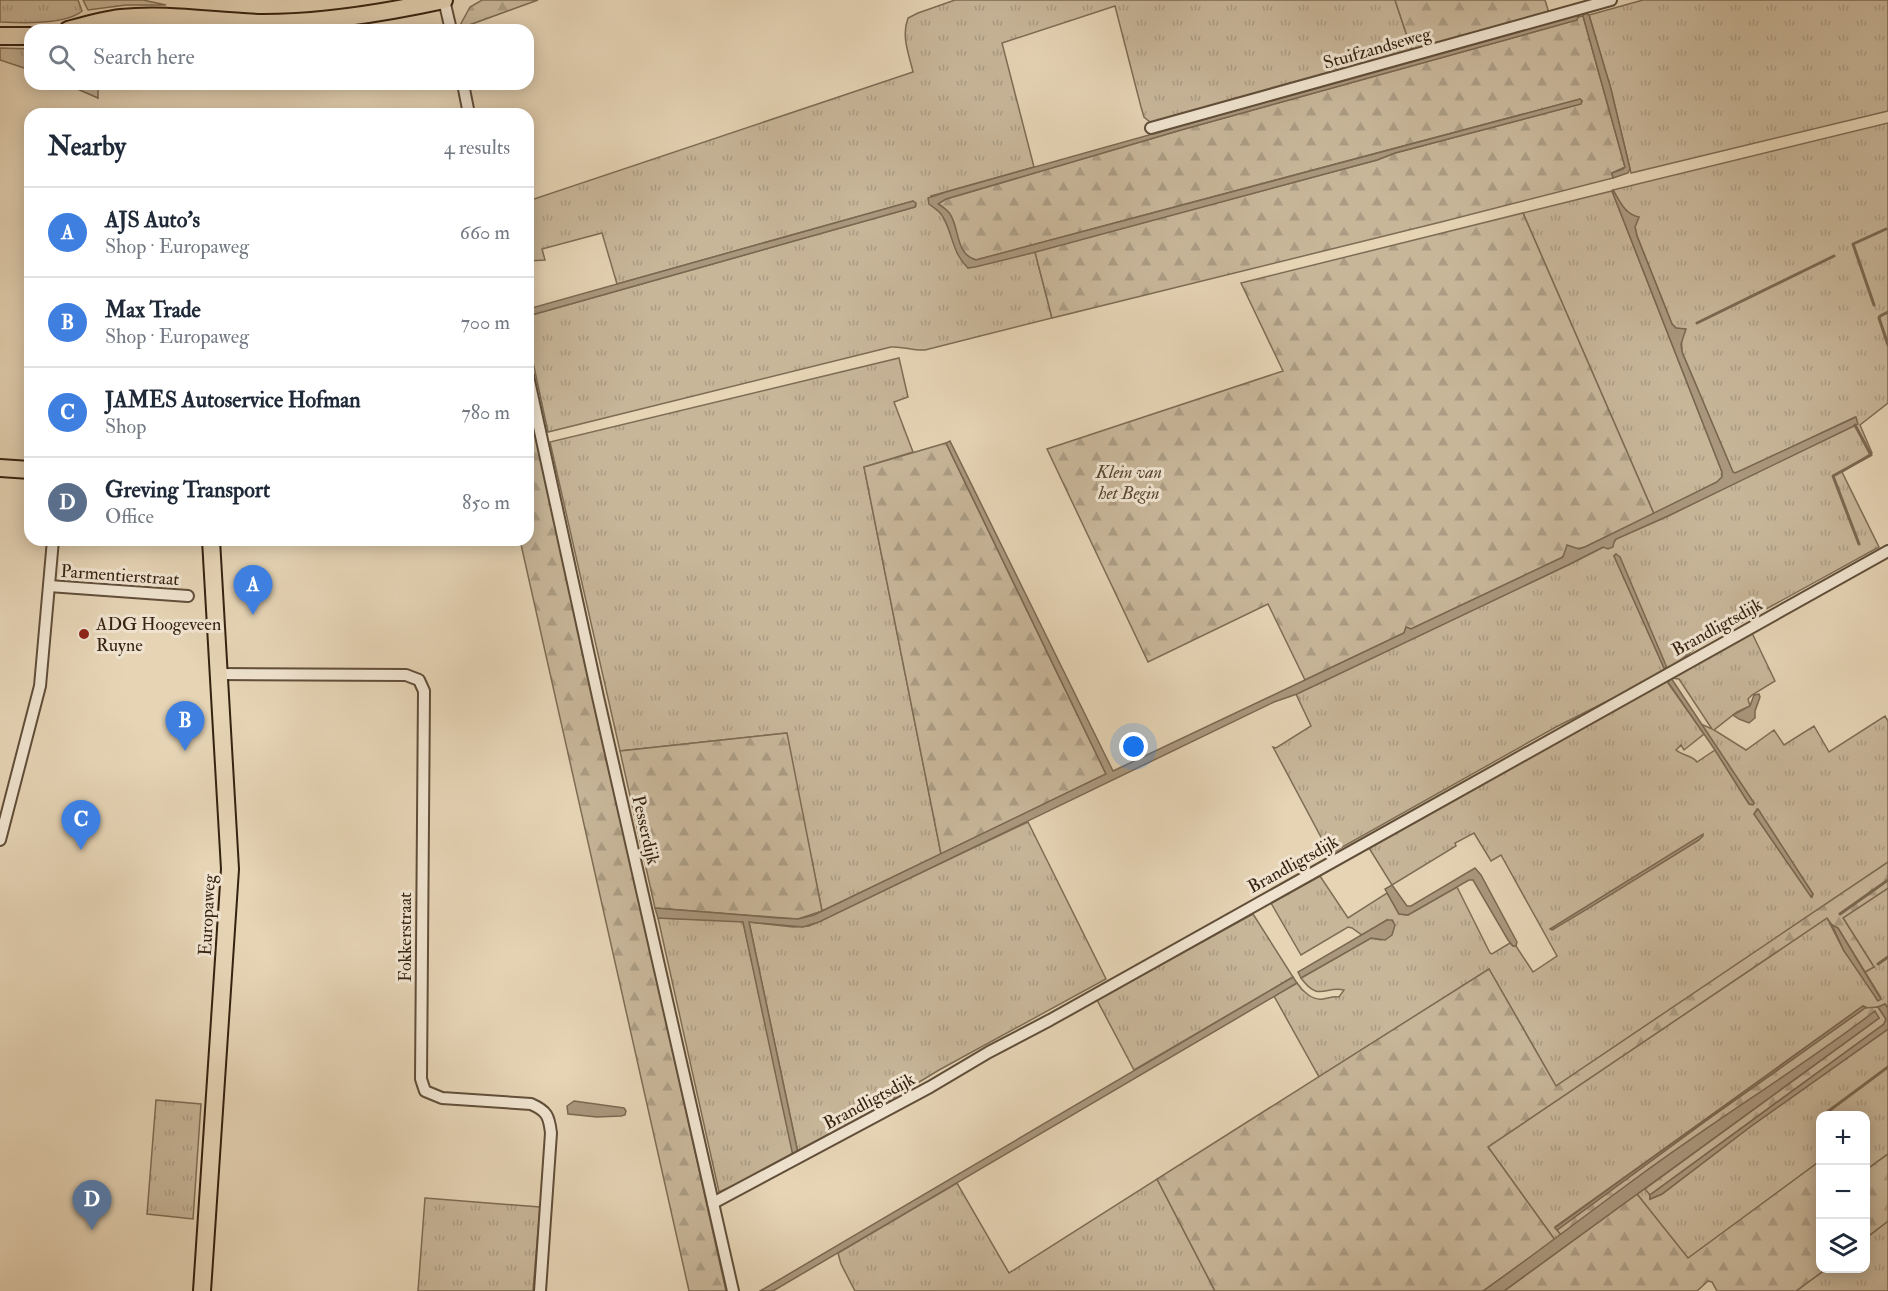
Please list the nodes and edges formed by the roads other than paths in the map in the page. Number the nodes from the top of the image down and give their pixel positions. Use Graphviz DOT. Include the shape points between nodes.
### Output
graph roads {
  1 [pos="444,0"];
  2 [pos="1611,0"];
  3 [pos="91,24"];
  4 [pos="450,24"];
  5 [pos="1,35"];
  6 [pos="24,36"];
  7 [pos="464,90"];
  8 [pos="468,108"];
  9 [pos="1151,128"];
  10 [pos="534,404"];
  11 [pos="0,468"];
  12 [pos="24,470"];
  13 [pos="52,546"];
  14 [pos="211,546"];
  15 [pos="1888,551"];
  16 [pos="49,586"];
  17 [pos="188,596"];
  18 [pos="219,674"];
  19 [pos="0,840"];
  20 [pos="713,1203"];
  21 [pos="202,1291"];
  22 [pos="540,1291"];
  23 [pos="733,1291"];
  1 -- 3 [label="main road" via="330,20 264,23 152,17"];
  1 -- 4 [label="street"];
  2 -- 9 [label="street, Stuifzandseweg"];
  5 -- 6 [label="main road"];
  7 -- 8 [label="street"];
  10 -- 20 [label="street, Pesserdijk"];
  11 -- 12 [label="main road"];
  13 -- 16 [label="street, Parmentierstraat"];
  14 -- 18 [label="main road, Europaweg"];
  15 -- 20 [label="street, Brandligtsdijk" via="930,1087"];
  16 -- 17 [label="street, Parmentierstraat"];
  16 -- 19 [label="street, Parmentierstraat" via="40,686"];
  18 -- 21 [label="main road, Europaweg" via="230,869"];
  18 -- 22 [label="street, Fokkerstraat" via="406,675 419,680 424,691 421,1079 425,1091 442,1098 531,1104 543,1109 550,1120"];
  20 -- 23 [label="street, Pesserdijk"];
}
